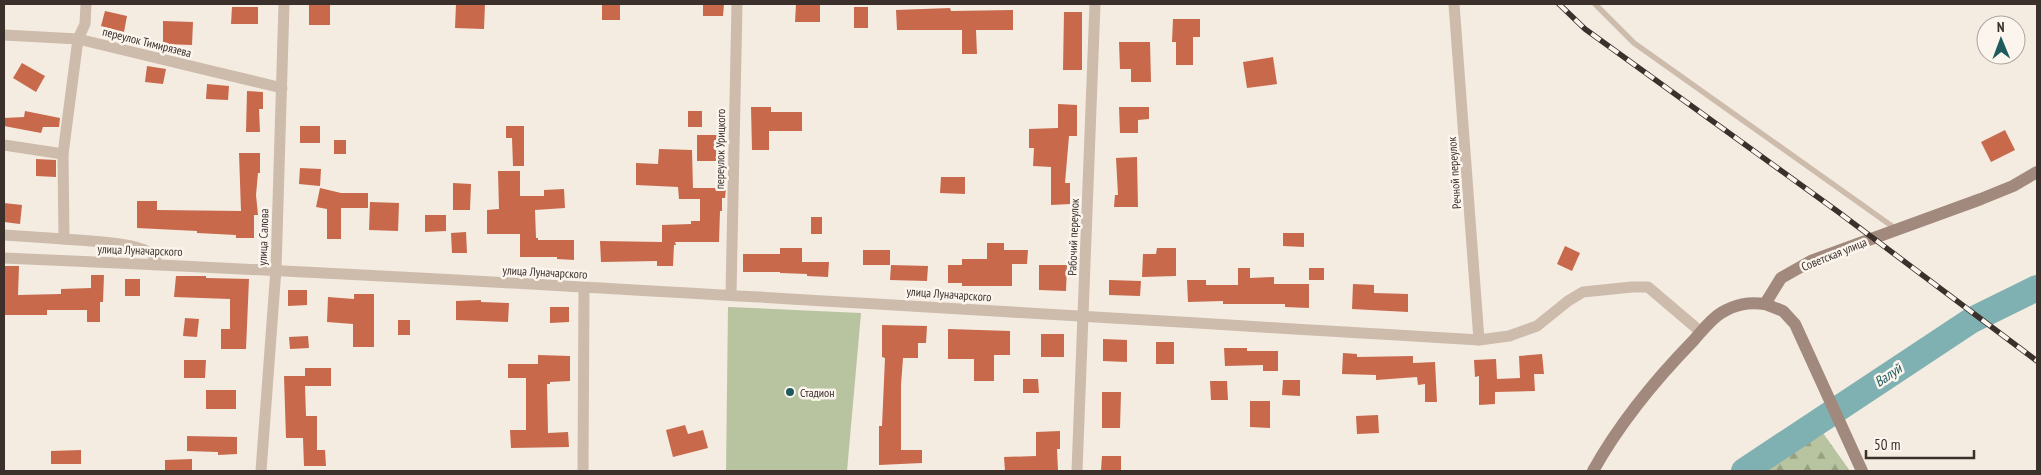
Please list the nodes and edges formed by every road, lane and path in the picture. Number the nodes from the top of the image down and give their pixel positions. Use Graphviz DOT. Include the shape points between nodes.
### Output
graph roads {
  1 [pos="86,4"];
  2 [pos="284,4"];
  3 [pos="737,4"];
  4 [pos="1094,4"];
  5 [pos="1454,4"];
  6 [pos="1595,4"];
  7 [pos="4,35"];
  8 [pos="78,39"];
  9 [pos="282,88"];
  10 [pos="4,145"];
  11 [pos="63,154"];
  12 [pos="2037,172"];
  13 [pos="1898,230"];
  14 [pos="4,235"];
  15 [pos="64,239"];
  16 [pos="4,258"];
  17 [pos="158,264"];
  18 [pos="276,269"];
  19 [pos="584,288"];
  20 [pos="731,294"];
  21 [pos="1765,304"];
  22 [pos="1084,317"];
  23 [pos="1701,332"];
  24 [pos="1479,340"];
  25 [pos="261,471"];
  26 [pos="583,471"];
  27 [pos="1077,471"];
  28 [pos="1593,471"];
  29 [pos="1862,471"];
  1 -- 8 [label="street" via="85,24"];
  2 -- 9 [label="street, улица Салова"];
  3 -- 20 [label="street, переулок Урицкого"];
  4 -- 22 [label="street, Рабочий переулок"];
  5 -- 24 [label="street, Речной переулок"];
  6 -- 13 [label="lane" via="1634,43"];
  7 -- 8 [label="street, переулок Тимирязева"];
  8 -- 9 [label="street, переулок Тимирязева"];
  8 -- 11 [label="street"];
  9 -- 18 [label="street, улица Салова"];
  10 -- 11 [label="street"];
  11 -- 15 [label="street"];
  12 -- 13 [label="main road, Советская улица" via="2013,186"];
  13 -- 21 [label="main road, Советская улица" via="1811,261 1781,278"];
  14 -- 15 [label="street"];
  15 -- 17 [label="street" via="134,248 152,255"];
  16 -- 17 [label="street, улица Луначарского"];
  17 -- 18 [label="street, улица Луначарского"];
  18 -- 19 [label="street, улица Луначарского"];
  18 -- 25 [label="street, улица Салова"];
  19 -- 20 [label="street, улица Луначарского"];
  19 -- 26 [label="street"];
  20 -- 22 [label="street, улица Луначарского"];
  21 -- 23 [label="main road" via="1748,302 1732,307 1719,314"];
  21 -- 29 [label="main road" via="1783,311 1795,324"];
  22 -- 24 [label="street, улица Луначарского"];
  22 -- 27 [label="street, Рабочий переулок"];
  23 -- 24 [label="street, улица Луначарского" via="1648,288 1632,287 1583,292 1537,326 1510,336"];
  23 -- 28 [label="main road" via="1672,363 1614,437"];
}
